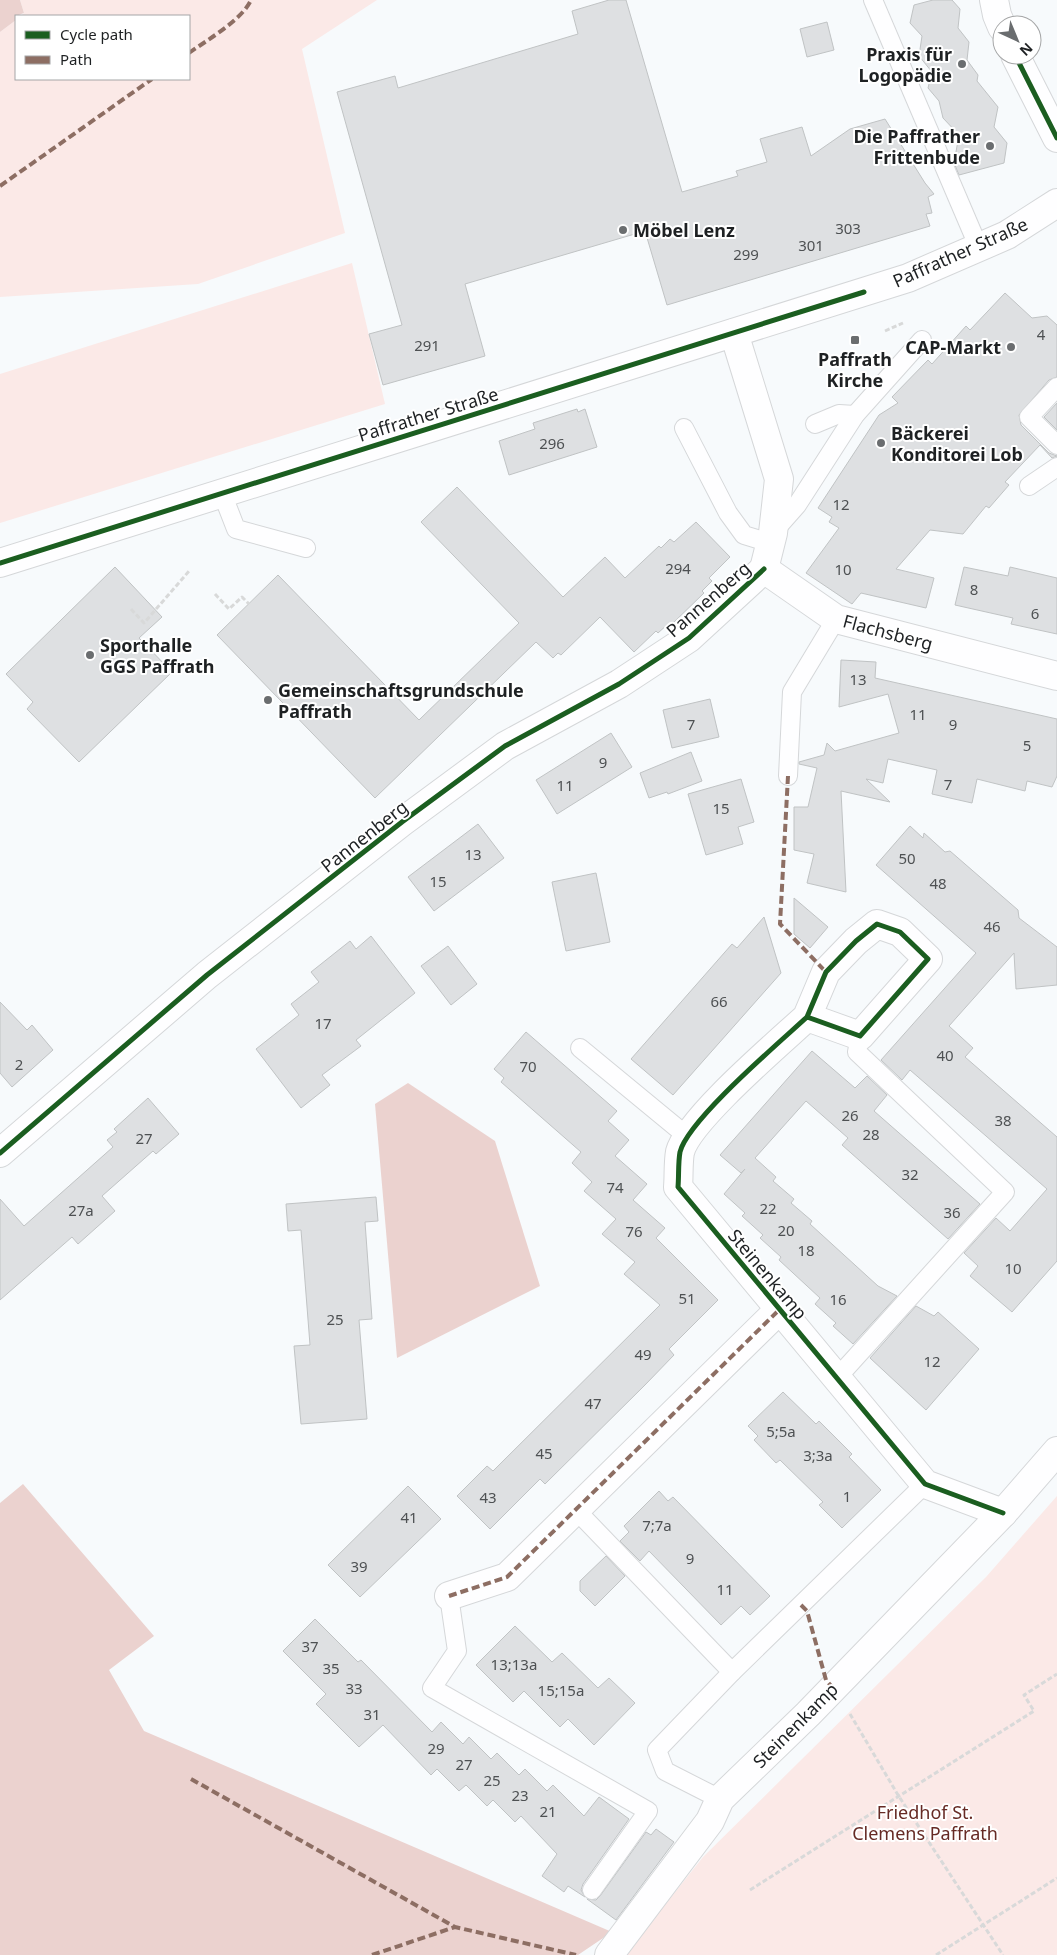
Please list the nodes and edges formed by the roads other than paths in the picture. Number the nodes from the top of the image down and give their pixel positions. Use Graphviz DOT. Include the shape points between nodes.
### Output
graph roads {
  1 [pos="873,0"];
  2 [pos="994,0"];
  3 [pos="997,15"];
  4 [pos="1019,65"];
  5 [pos="1057,138"];
  6 [pos="1057,204"];
  7 [pos="979,248"];
  8 [pos="734,333"];
  9 [pos="922,340"];
  10 [pos="1057,387"];
  11 [pos="855,416"];
  12 [pos="815,424"];
  13 [pos="684,428"];
  14 [pos="1057,445"];
  15 [pos="1057,467"];
  16 [pos="1029,486"];
  17 [pos="222,493"];
  18 [pos="306,548"];
  19 [pos="769,548"];
  20 [pos="0,563"];
  21 [pos="836,619"];
  22 [pos="1057,676"];
  23 [pos="788,776"];
  24 [pos="807,1017"];
  25 [pos="860,1036"];
  26 [pos="580,1048"];
  27 [pos="688,1137"];
  28 [pos="3,1144"];
  29 [pos="780,1309"];
  30 [pos="836,1379"];
  31 [pos="1057,1452"];
  32 [pos="925,1484"];
  33 [pos="575,1509"];
  34 [pos="1003,1513"];
  35 [pos="449,1596"];
  36 [pos="732,1672"];
  37 [pos="720,1799"];
  38 [pos="592,1890"];
  39 [pos="608,1955"];
  1 -- 7 [label="lane"];
  2 -- 3 [label="street"];
  4 -- 5 [label="street"];
  6 -- 7 [label="street, Paffrather Straße"];
  7 -- 8 [label="street, Paffrather Straße" via="908,278"];
  8 -- 17 [label="street, Paffrather Straße"];
  8 -- 19 [label="street" via="778,479"];
  9 -- 11 [label="lane"];
  10 -- 14 [label="lane" via="1028,417"];
  11 -- 12 [label="lane" via="839,414"];
  11 -- 19 [label="lane"];
  13 -- 19 [label="lane" via="728,513 744,535"];
  15 -- 16 [label="lane"];
  17 -- 18 [label="lane" via="236,529"];
  17 -- 20 [label="street, Paffrather Straße"];
  19 -- 21 [label="street, Flachsberg"];
  19 -- 28 [label="street, Pannenberg" via="690,638 619,684 505,746 207,975"];
  21 -- 22 [label="street, Flachsberg"];
  21 -- 23 [label="lane" via="792,692"];
  24 -- 25 [label="street"];
  24 -- 25 [label="street, Steinenkamp" via="826,972 856,941 877,924 900,932 928,959"];
  24 -- 27 [label="street, Steinenkamp" via="719,1099"];
  25 -- 30 [label="lane" via="856,1052 1005,1192"];
  26 -- 27 [label="lane"];
  27 -- 29 [label="street, Steinenkamp" via="680,1151 678,1187"];
  29 -- 30 [label="street, Steinenkamp"];
  29 -- 33 [label="street, Steinenkamp"];
  30 -- 32 [label="street, Steinenkamp"];
  31 -- 34 [label="street, Steinenkamp"];
  32 -- 34 [label="street, Steinenkamp"];
  32 -- 36 [label="lane"];
  33 -- 35 [label="street, Steinenkamp" via="508,1577"];
  33 -- 36 [label="lane"];
  34 -- 37 [label="street, Steinenkamp"];
  35 -- 38 [label="lane, Steinenkamp" via="457,1651 432,1688 648,1811"];
  36 -- 37 [label="lane" via="657,1750 665,1771"];
  37 -- 39 [label="street, Steinenkamp" via="710,1821"];
}
